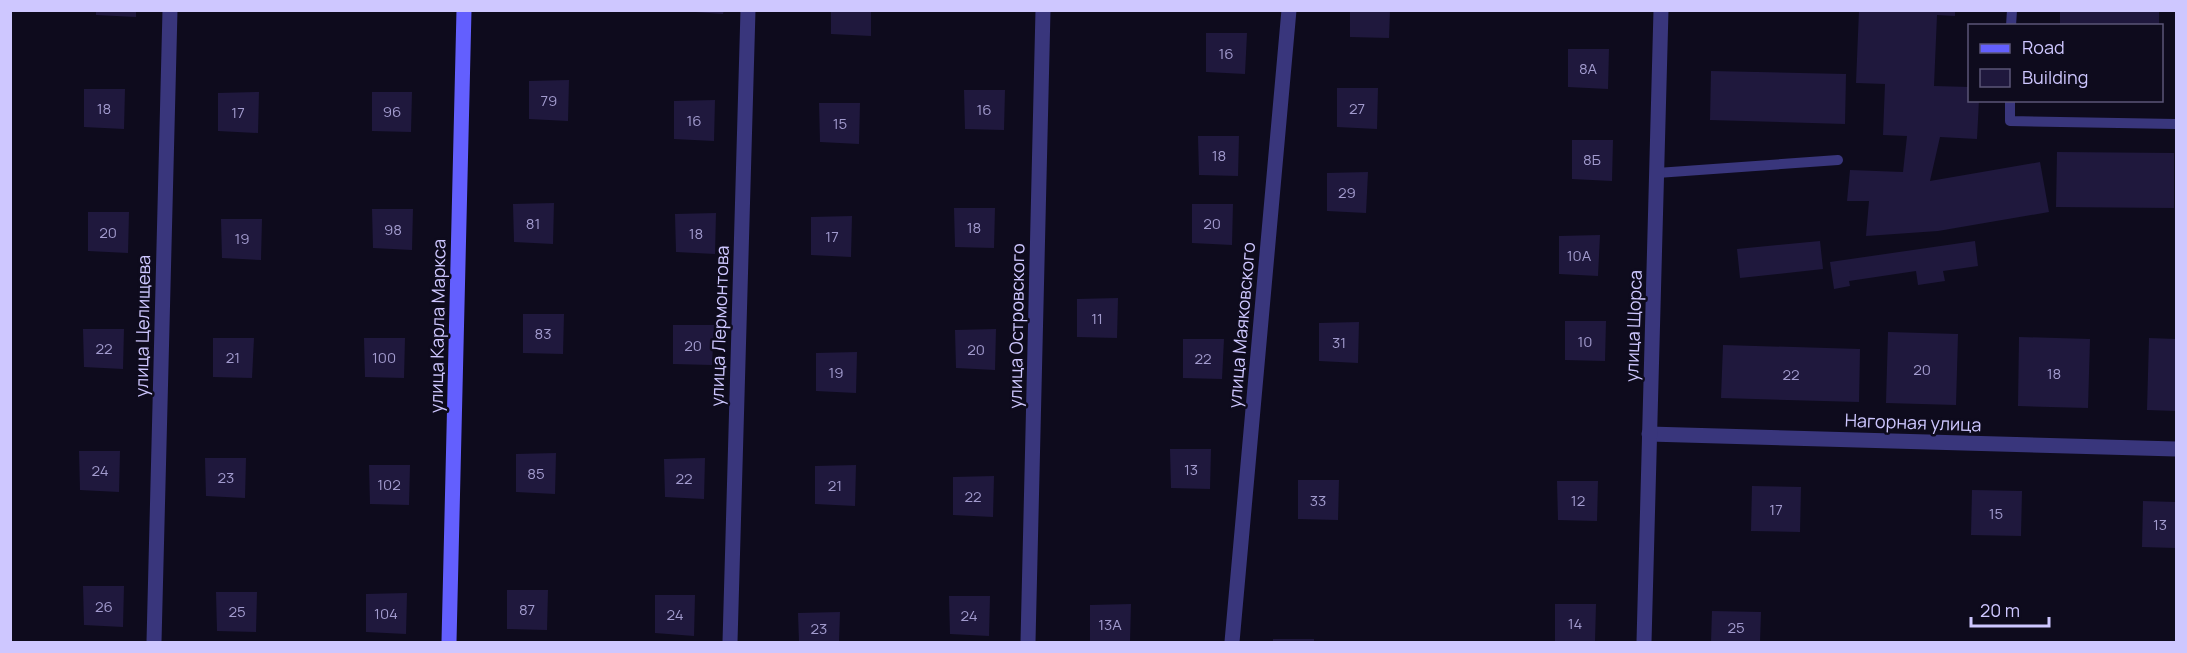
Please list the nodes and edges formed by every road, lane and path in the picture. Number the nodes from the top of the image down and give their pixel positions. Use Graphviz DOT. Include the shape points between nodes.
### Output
graph roads {
  1 [pos="170,10"];
  2 [pos="464,10"];
  3 [pos="748,10"];
  4 [pos="1043,10"];
  5 [pos="1289,10"];
  6 [pos="1661,10"];
  7 [pos="2010,102"];
  8 [pos="2176,124"];
  9 [pos="1838,160"];
  10 [pos="1657,173"];
  11 [pos="1649,434"];
  12 [pos="2176,449"];
  13 [pos="154,642"];
  14 [pos="449,642"];
  15 [pos="730,642"];
  16 [pos="1028,642"];
  17 [pos="1232,642"];
  18 [pos="1644,642"];
  1 -- 13 [label="street, улица Целищева"];
  2 -- 14 [label="main road, улица Карла Маркса"];
  3 -- 15 [label="street, улица Лермонтова"];
  4 -- 16 [label="street, улица Островского"];
  5 -- 17 [label="street, улица Маяковского"];
  6 -- 10 [label="street, улица Щорса"];
  7 -- 8 [label="lane" via="2010,121"];
  9 -- 10 [label="lane"];
  10 -- 11 [label="street, улица Щорса"];
  11 -- 12 [label="street, Нагорная улица"];
  11 -- 18 [label="street, улица Щорса"];
}
